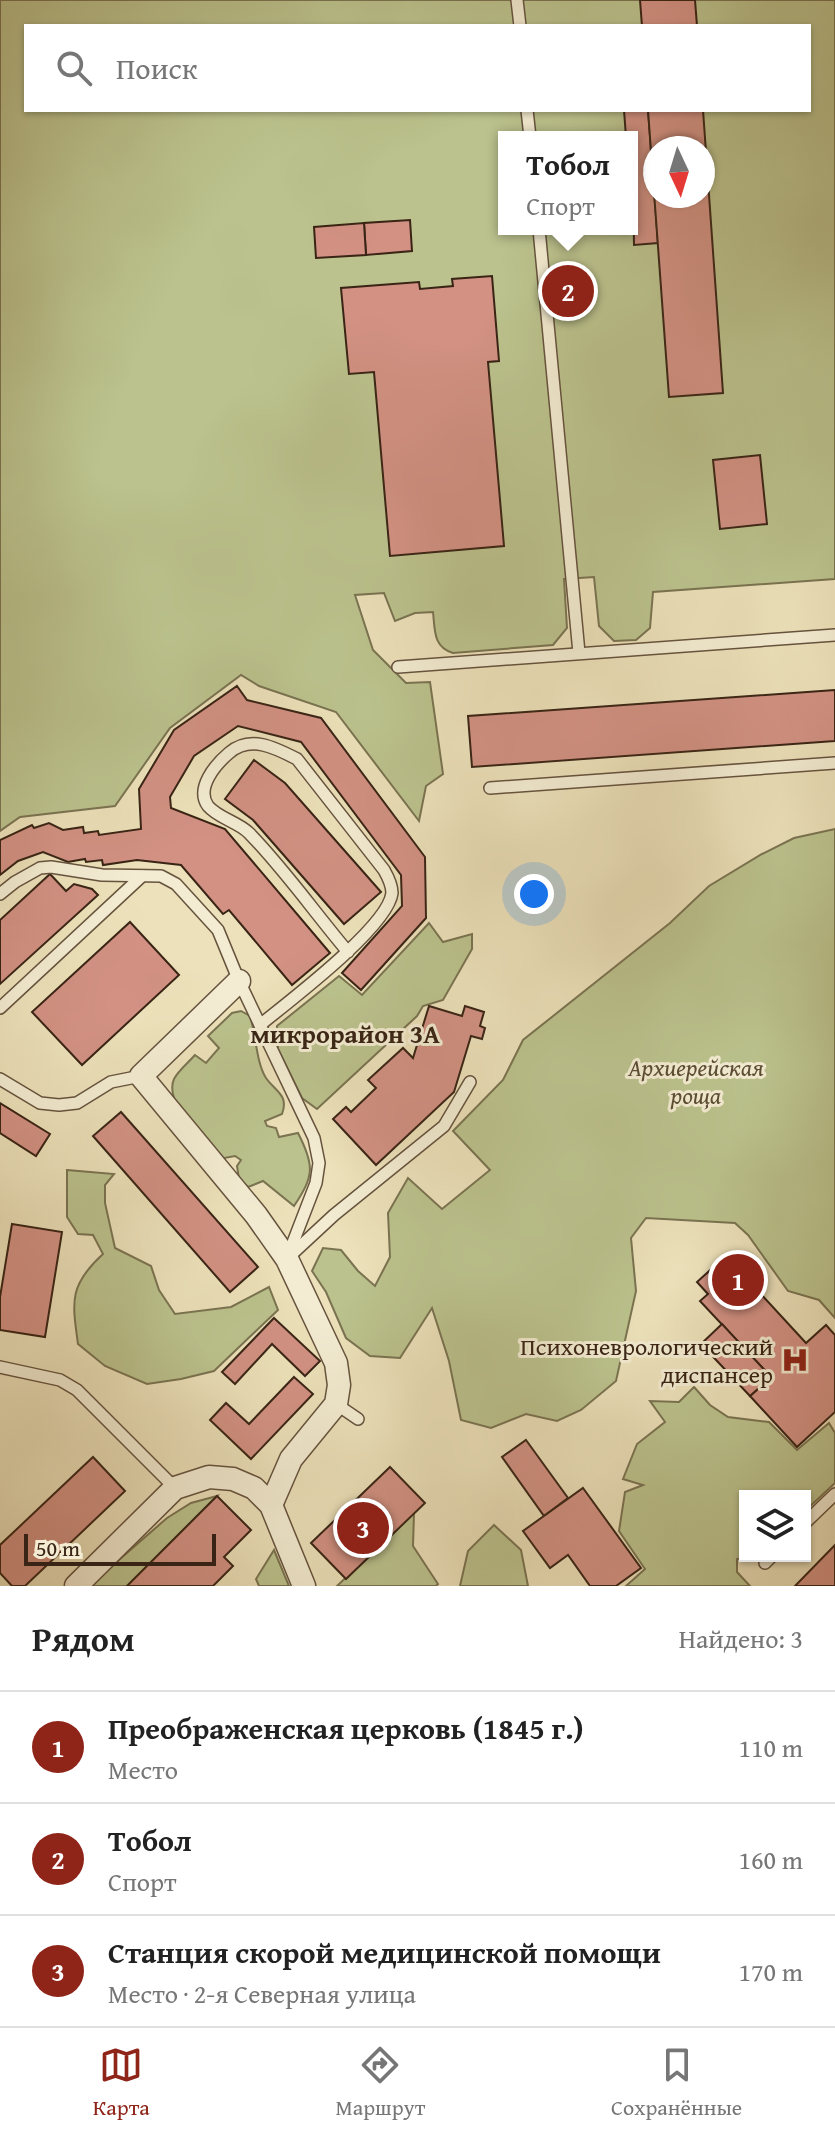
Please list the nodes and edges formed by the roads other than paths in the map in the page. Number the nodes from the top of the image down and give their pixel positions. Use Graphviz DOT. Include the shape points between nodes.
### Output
graph roads {
  1 [pos="517,0"];
  2 [pos="520,24"];
  3 [pos="540,235"];
  4 [pos="835,635"];
  5 [pos="579,653"];
  6 [pos="398,667"];
  7 [pos="835,763"];
  8 [pos="490,788"];
  9 [pos="142,876"];
  10 [pos="0,894"];
  11 [pos="348,952"];
  12 [pos="239,981"];
  13 [pos="0,1008"];
  14 [pos="260,1025"];
  15 [pos="141,1076"];
  16 [pos="0,1079"];
  17 [pos="470,1082"];
  18 [pos="287,1259"];
  19 [pos="0,1367"];
  20 [pos="336,1404"];
  21 [pos="358,1419"];
  22 [pos="175,1488"];
  23 [pos="835,1494"];
  24 [pos="271,1505"];
  25 [pos="811,1517"];
  26 [pos="76,1586"];
  27 [pos="304,1586"];
  1 -- 2 [label="lane"];
  3 -- 5 [label="lane"];
  4 -- 5 [label="lane"];
  5 -- 6 [label="lane"];
  7 -- 8 [label="lane"];
  9 -- 10 [label="lane" via="40,868"];
  9 -- 12 [label="lane" via="161,876 176,884 204,913 218,930"];
  9 -- 13 [label="lane"];
  11 -- 11 [label="lane" via="386,909 392,895 384,870 297,759 254,742 237,747 207,779 208,805 249,833"];
  11 -- 14 [label="lane"];
  12 -- 14 [label="lane"];
  12 -- 15 [label="street"];
  14 -- 18 [label="lane" via="314,1138 319,1163"];
  15 -- 16 [label="lane" via="111,1082 77,1103 59,1105 40,1103"];
  15 -- 18 [label="street"];
  17 -- 18 [label="lane" via="444,1126"];
  18 -- 20 [label="street" via="336,1363"];
  19 -- 22 [label="lane" via="60,1380 77,1390"];
  20 -- 21 [label="lane"];
  20 -- 24 [label="street" via="291,1459"];
  22 -- 24 [label="street" via="209,1477 233,1479 254,1488"];
  22 -- 26 [label="street"];
  23 -- 25 [label="lane"];
  24 -- 27 [label="street"];
}
